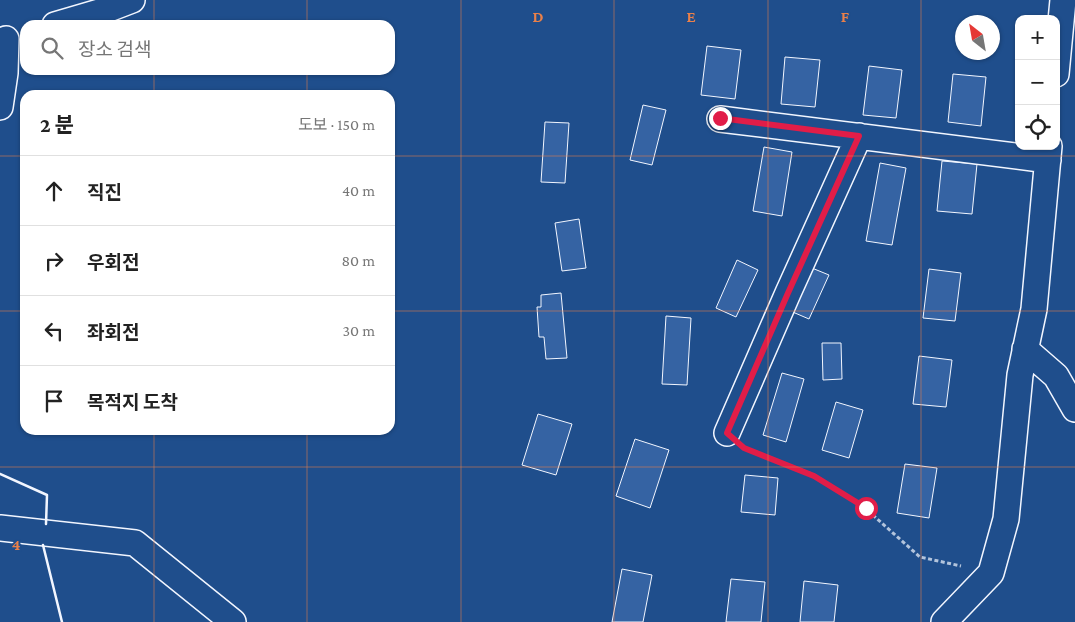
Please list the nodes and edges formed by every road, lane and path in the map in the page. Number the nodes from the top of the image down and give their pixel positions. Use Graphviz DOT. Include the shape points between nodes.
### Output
graph roads {
  1 [pos="132,0"];
  2 [pos="1063,0"];
  3 [pos="72,20"];
  4 [pos="10,36"];
  5 [pos="1057,60"];
  6 [pos="0,107"];
  7 [pos="720,118"];
  8 [pos="859,136"];
  9 [pos="1049,153"];
  10 [pos="1026,349"];
  11 [pos="1075,409"];
  12 [pos="727,433"];
  13 [pos="0,528"];
  14 [pos="991,573"];
  15 [pos="233,622"];
  16 [pos="944,622"];
  1 -- 3 [label="street"];
  2 -- 5 [label="street"];
  4 -- 6 [label="street"];
  7 -- 8 [label="street"];
  8 -- 9 [label="street"];
  8 -- 12 [label="street"];
  9 -- 10 [label="street" via="1034,309"];
  10 -- 11 [label="street" via="1056,376"];
  10 -- 14 [label="street" via="1020,375 1006,519"];
  12 -- 14 [label="path" via="744,448 814,476 866,508 920,557"];
  13 -- 15 [label="street" via="136,543"];
  14 -- 16 [label="street"];
}
